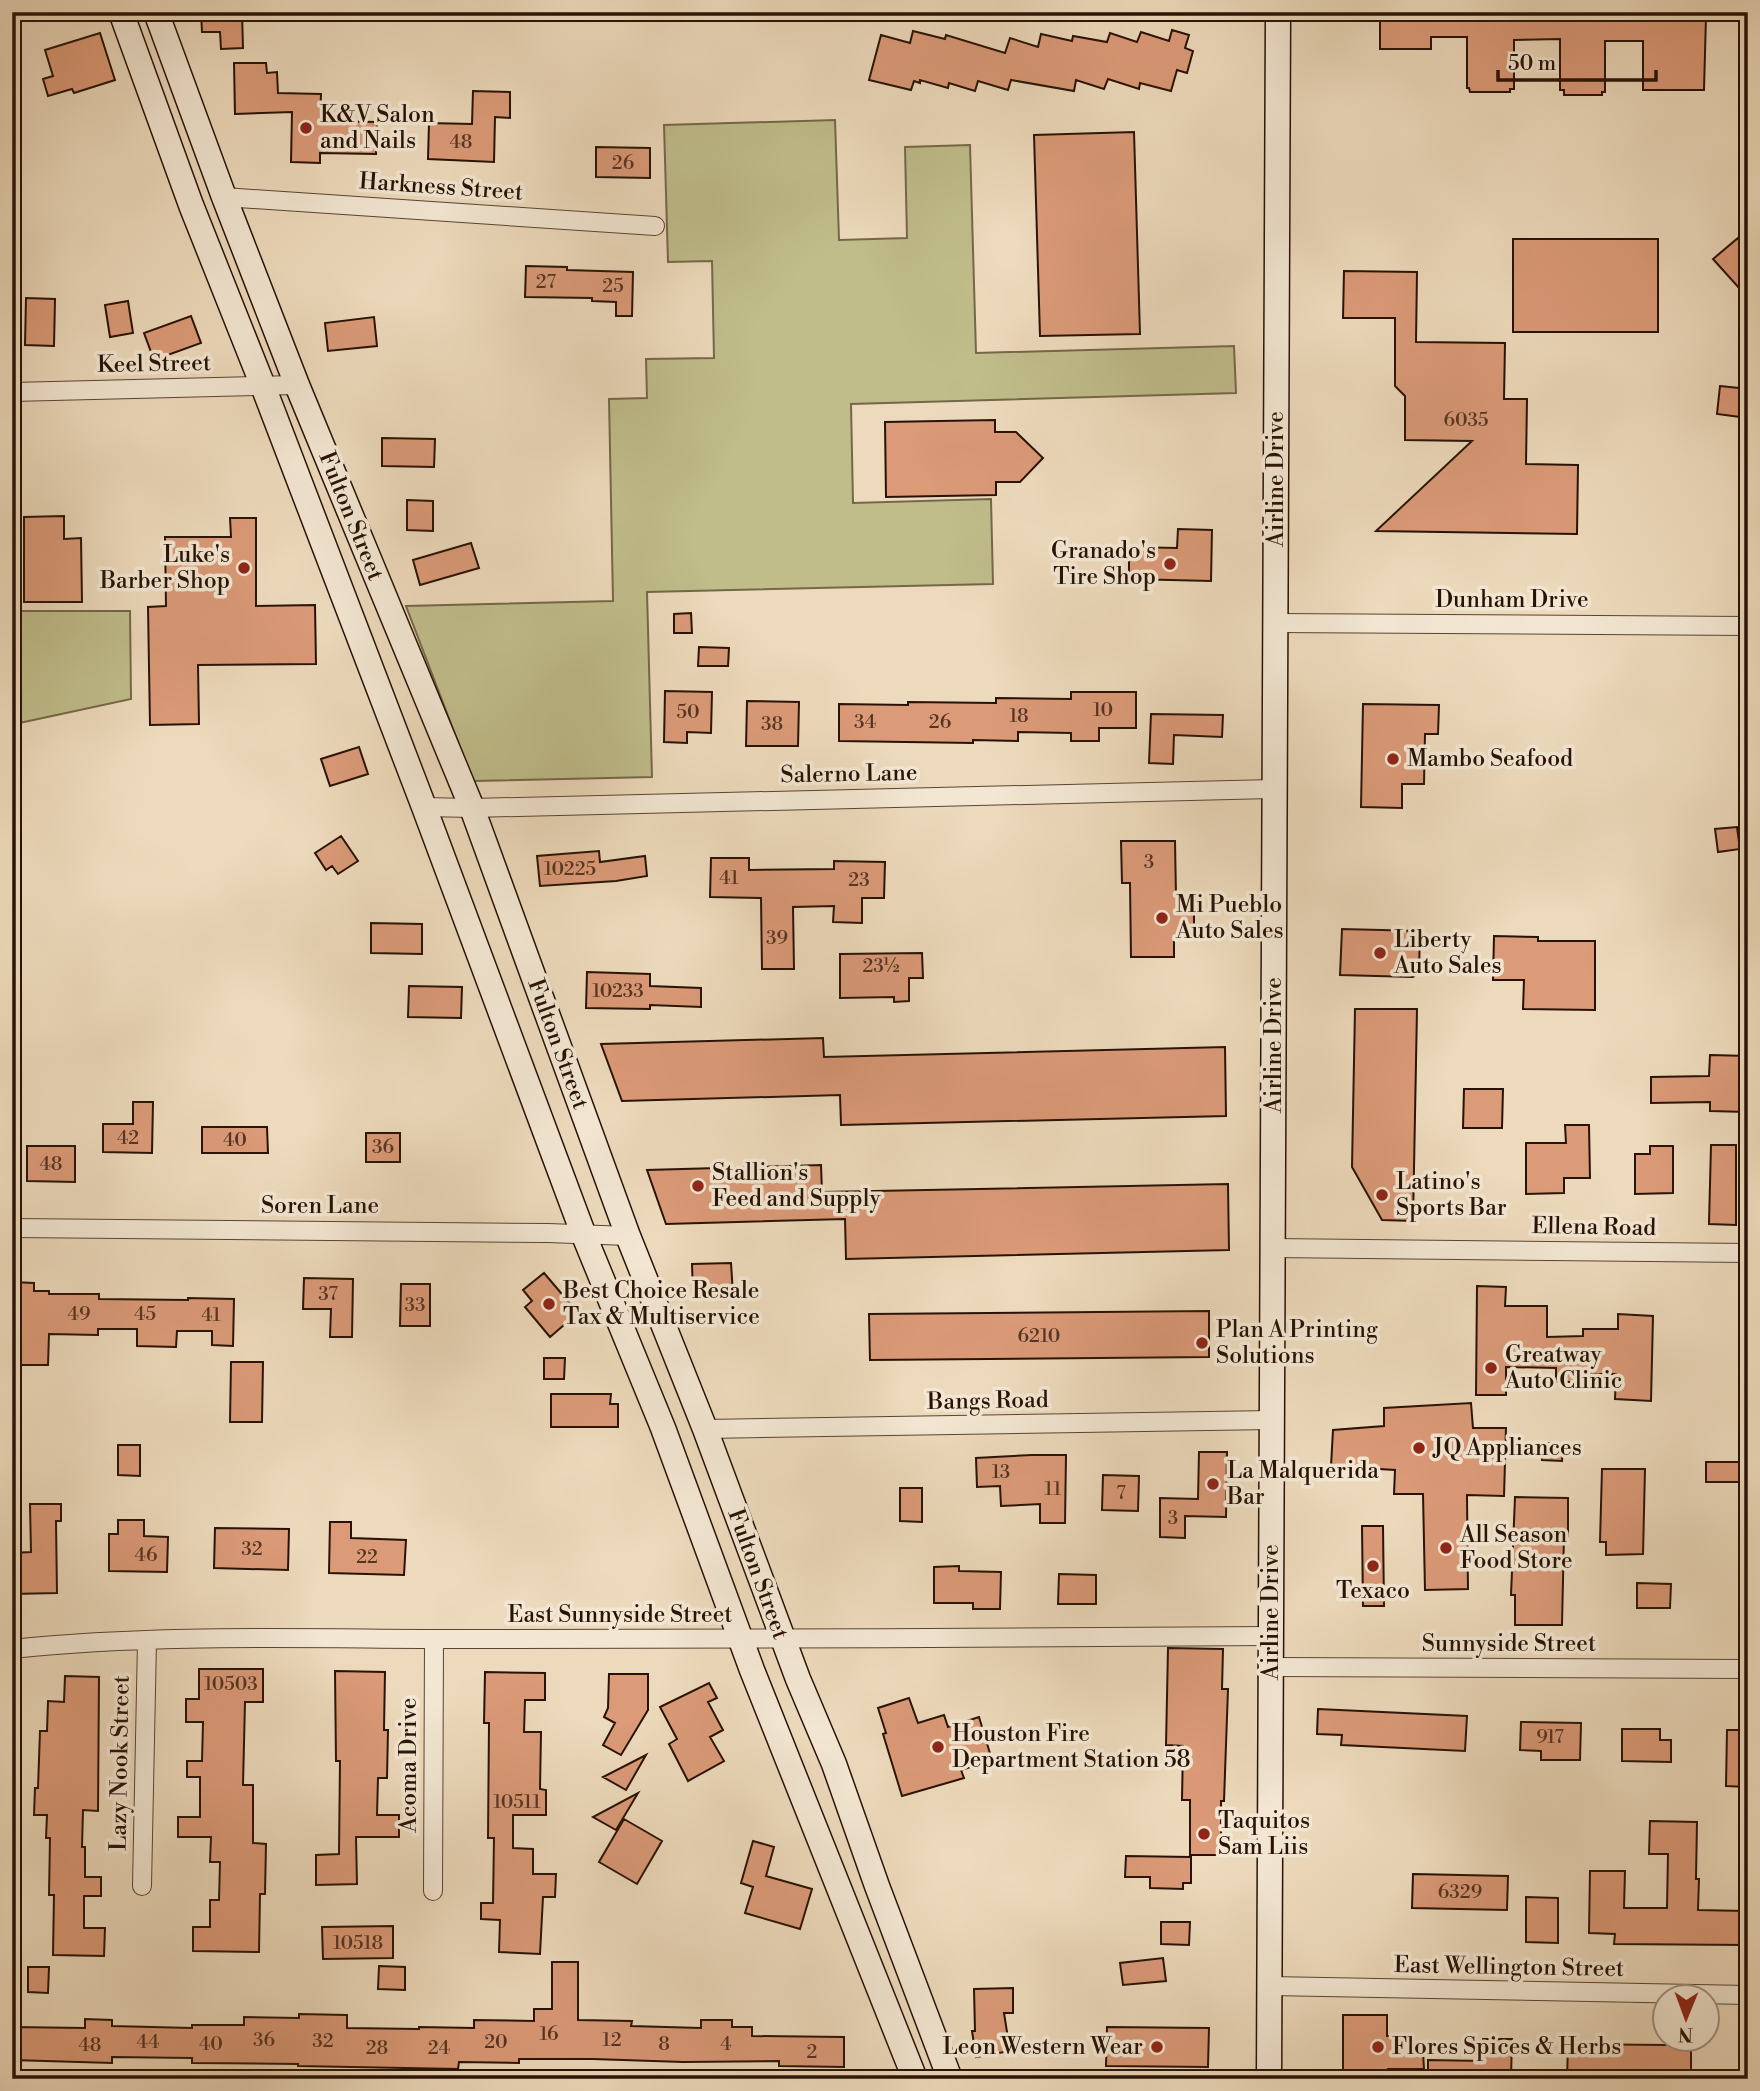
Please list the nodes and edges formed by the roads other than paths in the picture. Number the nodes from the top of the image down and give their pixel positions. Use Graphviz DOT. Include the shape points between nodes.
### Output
graph roads {
  1 [pos="121,12"];
  2 [pos="156,12"];
  3 [pos="1278,12"];
  4 [pos="224,197"];
  5 [pos="655,226"];
  6 [pos="297,385"];
  7 [pos="263,386"];
  8 [pos="12,392"];
  9 [pos="1275,623"];
  10 [pos="1748,626"];
  11 [pos="1275,789"];
  12 [pos="424,807"];
  13 [pos="472,808"];
  14 [pos="12,1228"];
  15 [pos="583,1233"];
  16 [pos="628,1236"];
  17 [pos="1273,1248"];
  18 [pos="1748,1253"];
  19 [pos="1272,1420"];
  20 [pos="705,1429"];
  21 [pos="1271,1636"];
  22 [pos="740,1639"];
  23 [pos="783,1639"];
  24 [pos="147,1640"];
  25 [pos="434,1640"];
  26 [pos="12,1649"];
  27 [pos="1271,1667"];
  28 [pos="1748,1669"];
  29 [pos="834,1764"];
  30 [pos="795,1778"];
  31 [pos="142,1886"];
  32 [pos="433,1891"];
  33 [pos="1270,1986"];
  34 [pos="1748,1995"];
  35 [pos="915,2079"];
  36 [pos="950,2079"];
  37 [pos="1269,2079"];
  1 -- 7 [label="street, Fulton Street"];
  2 -- 4 [label="street, Fulton Street"];
  3 -- 9 [label="street, Airline Drive"];
  4 -- 5 [label="street, Harkness Street"];
  4 -- 6 [label="street, Fulton Street"];
  6 -- 7 [label="street, Keel Street"];
  6 -- 13 [label="street, Fulton Street"];
  7 -- 8 [label="street, Keel Street"];
  7 -- 12 [label="street, Fulton Street"];
  9 -- 10 [label="street, Dunham Drive"];
  9 -- 11 [label="street, Airline Drive"];
  11 -- 13 [label="street, Salerno Lane"];
  11 -- 17 [label="street, Airline Drive"];
  12 -- 13 [label="street, Salerno Lane"];
  12 -- 15 [label="street, Fulton Street"];
  13 -- 16 [label="street, Fulton Street"];
  14 -- 15 [label="street, Soren Lane"];
  15 -- 16 [label="street, Soren Lane"];
  15 -- 22 [label="street, Fulton Street" via="663,1428"];
  16 -- 20 [label="street, Fulton Street"];
  17 -- 18 [label="street, Ellena Road"];
  17 -- 19 [label="street, Airline Drive"];
  19 -- 20 [label="street, Bangs Road"];
  19 -- 21 [label="street, Airline Drive"];
  20 -- 23 [label="street, Fulton Street"];
  21 -- 23 [label="street, East Sunnyside Street"];
  21 -- 27 [label="street, Airline Drive"];
  22 -- 23 [label="street, East Sunnyside Street"];
  22 -- 25 [label="street, East Sunnyside Street"];
  22 -- 30 [label="street, Fulton Street"];
  23 -- 29 [label="street, Fulton Street"];
  24 -- 25 [label="street, East Sunnyside Street"];
  24 -- 26 [label="street, East Sunnyside Street"];
  24 -- 31 [label="street, Lazy Nook Street"];
  25 -- 32 [label="street, Acoma Drive"];
  27 -- 28 [label="street, Sunnyside Street"];
  27 -- 33 [label="street, Airline Drive"];
  29 -- 30 [label="street"];
  29 -- 36 [label="street, Fulton Street"];
  30 -- 35 [label="street, Fulton Street"];
  33 -- 34 [label="street, East Wellington Street"];
  33 -- 37 [label="street, Airline Drive"];
}
